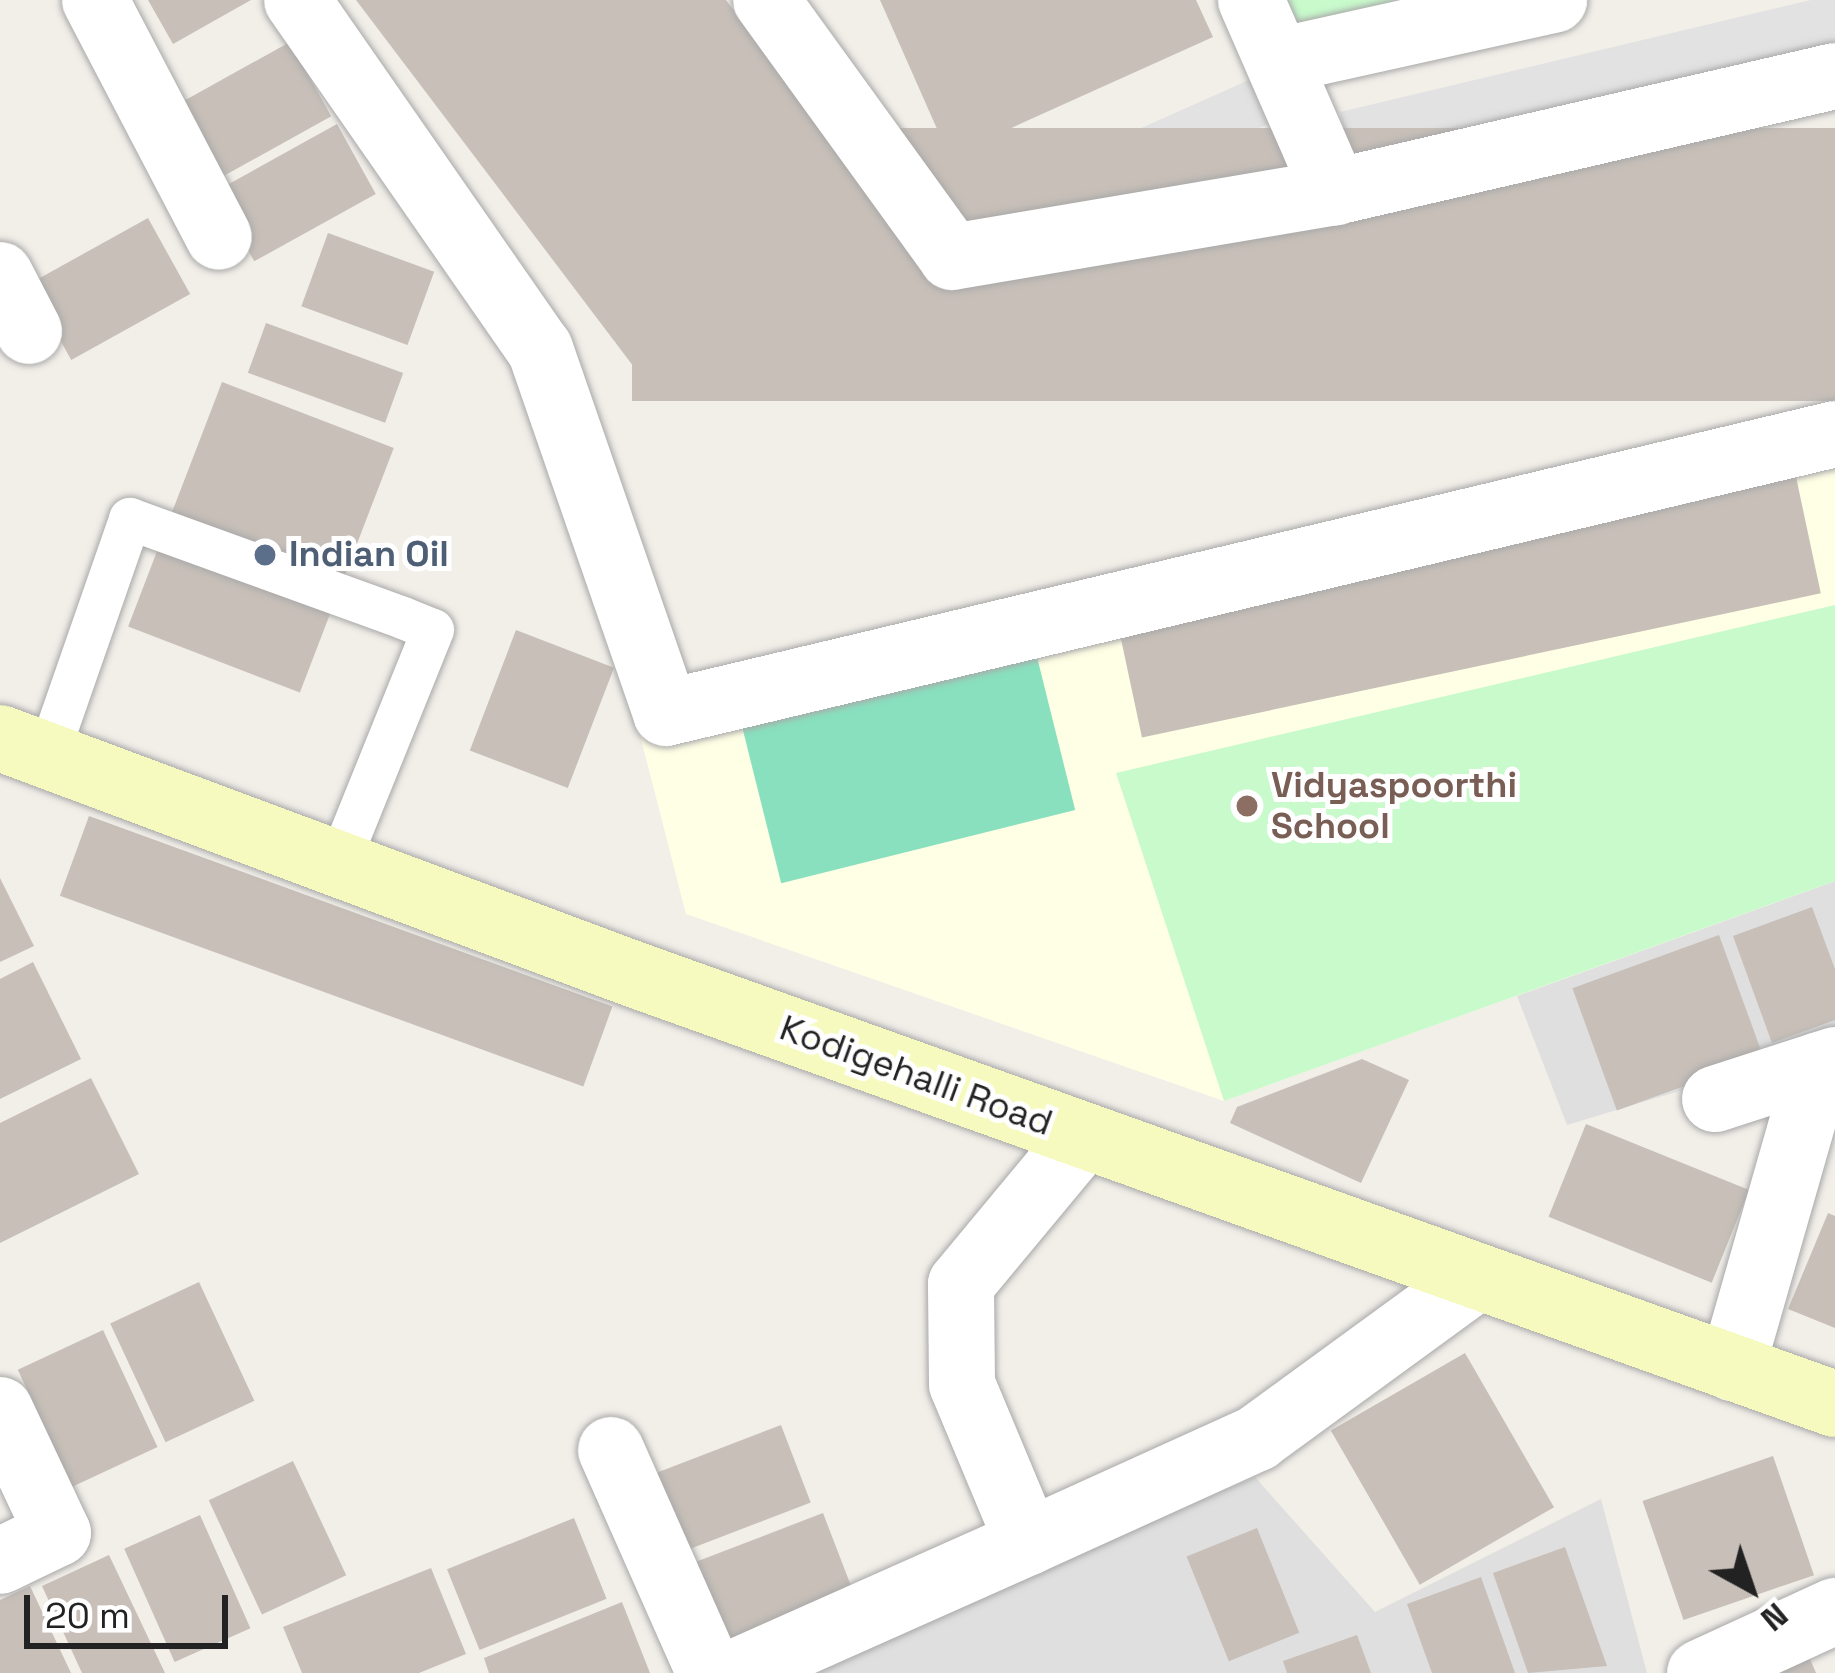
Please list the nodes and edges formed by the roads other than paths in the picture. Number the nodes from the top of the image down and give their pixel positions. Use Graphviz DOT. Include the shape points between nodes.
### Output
graph roads {
  1 [pos="94,0"];
  2 [pos="297,0"];
  3 [pos="766,0"];
  4 [pos="1251,0"];
  5 [pos="1555,0"];
  6 [pos="1278,62"];
  7 [pos="1835,76"];
  8 [pos="1335,192"];
  9 [pos="219,237"];
  10 [pos="1835,434"];
  11 [pos="24,747"];
  12 [pos="338,865"];
  13 [pos="1827,1063"];
  14 [pos="1715,1100"];
  15 [pos="1084,1136"];
  16 [pos="1478,1277"];
  17 [pos="1732,1368"];
  18 [pos="0,1410"];
  19 [pos="1832,1413"];
  20 [pos="611,1450"];
  21 [pos="1028,1543"];
  22 [pos="0,1561"];
  23 [pos="1835,1611"];
  24 [pos="710,1673"];
  25 [pos="734,1673"];
  26 [pos="1700,1673"];
  1 -- 9 [label="street"];
  2 -- 10 [label="street" via="540,350 665,713"];
  3 -- 8 [label="street" via="952,257"];
  4 -- 6 [label="street"];
  5 -- 6 [label="street"];
  6 -- 8 [label="street"];
  7 -- 8 [label="street"];
  11 -- 12 [label="main road, Kodigehalli Road"];
  11 -- 12 [label="lane" via="130,519 404,618 433,629"];
  12 -- 15 [label="main road, Kodigehalli Road"];
  13 -- 14 [label="street"];
  13 -- 17 [label="street"];
  15 -- 16 [label="main road, Kodigehalli Road"];
  15 -- 21 [label="street" via="961,1284 962,1384"];
  16 -- 17 [label="main road, Kodigehalli Road"];
  16 -- 21 [label="street" via="1257,1438"];
  17 -- 19 [label="main road, Kodigehalli Road"];
  18 -- 22 [label="street" via="58,1533"];
  20 -- 24 [label="street"];
  21 -- 25 [label="street"];
  23 -- 26 [label="street"];
}
